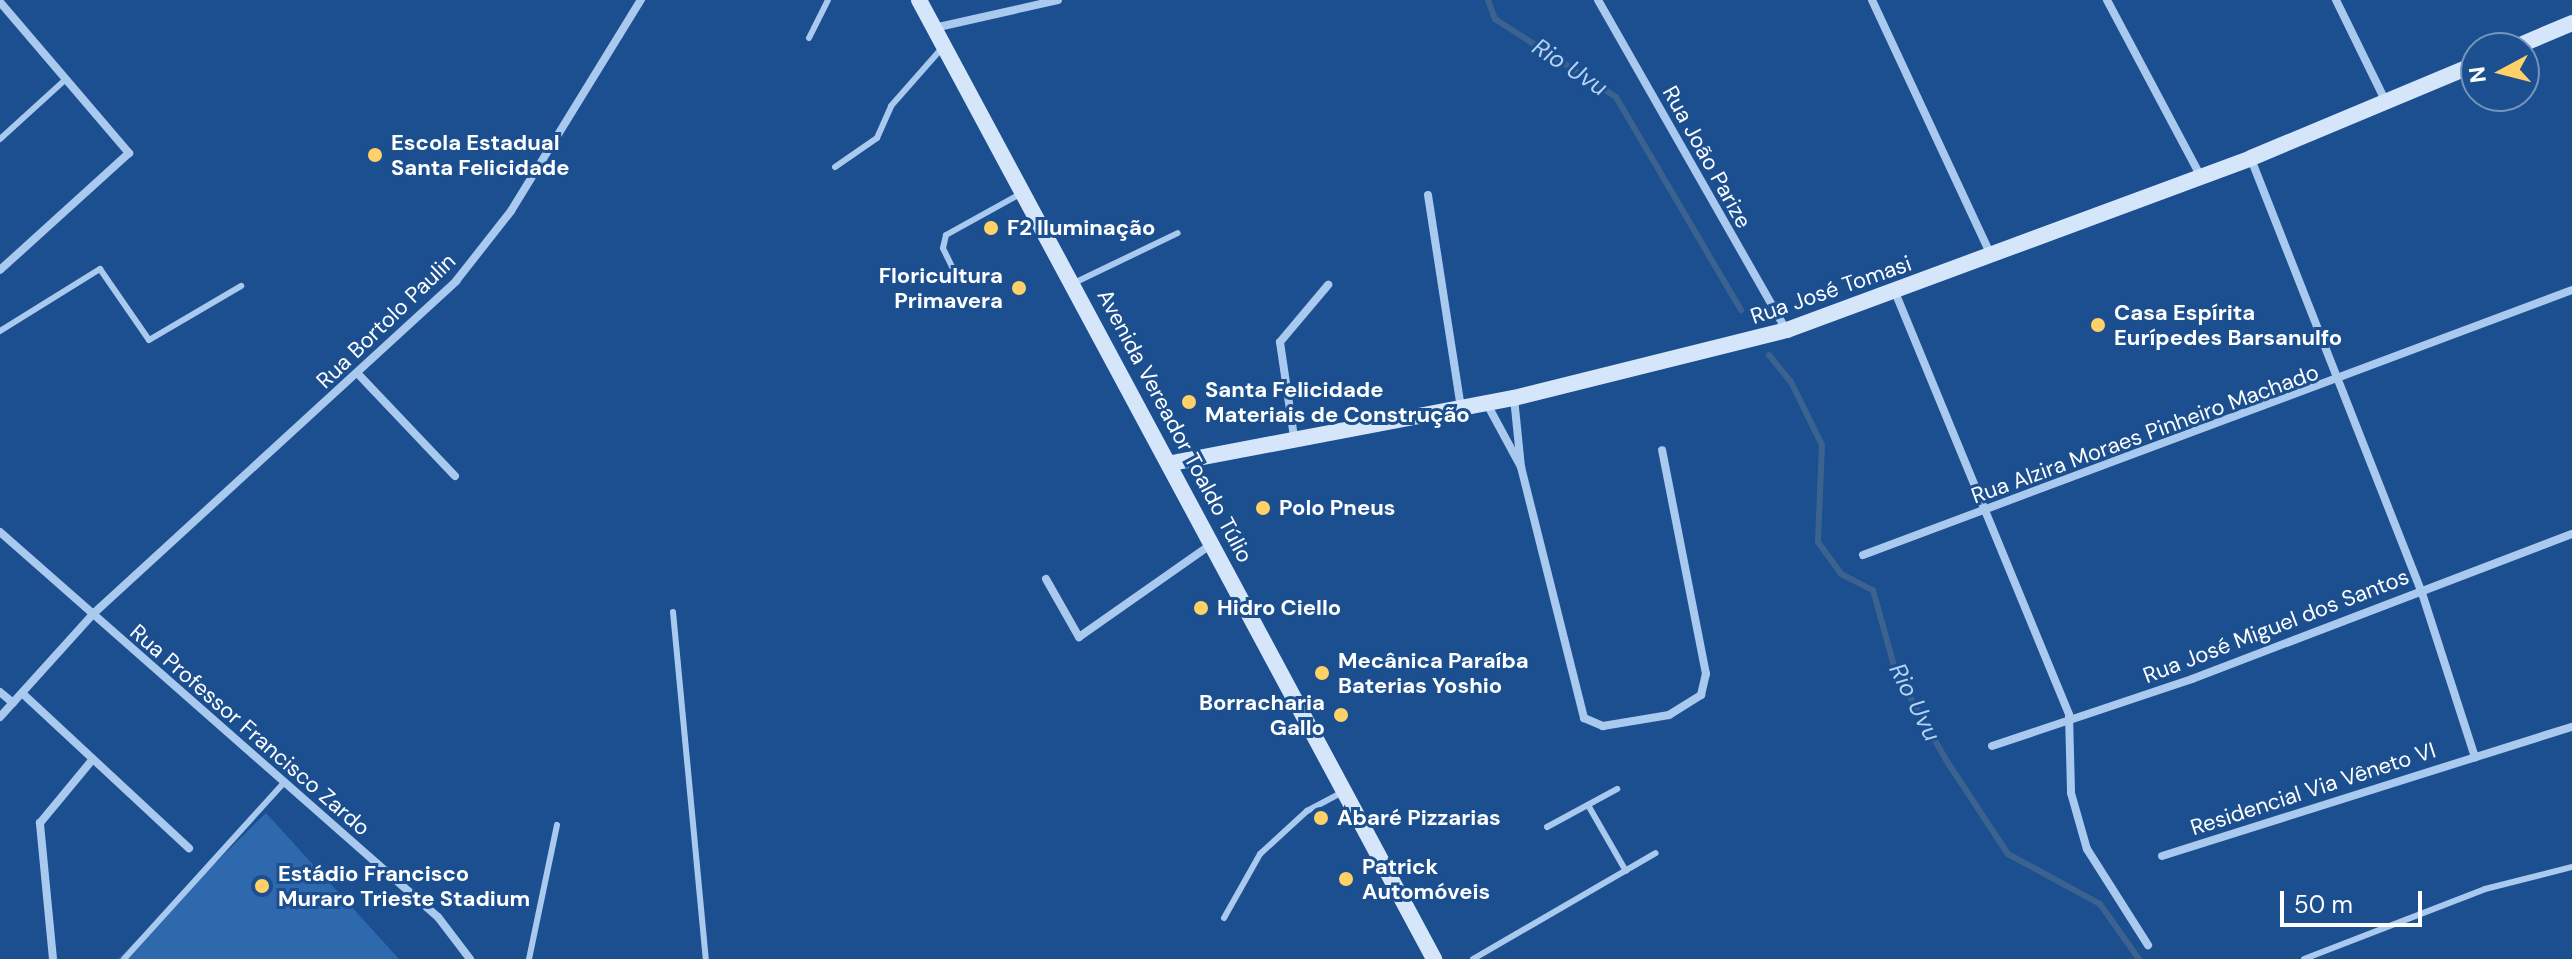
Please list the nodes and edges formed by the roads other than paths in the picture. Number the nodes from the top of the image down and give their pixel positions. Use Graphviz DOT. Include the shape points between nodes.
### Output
graph roads {
  1 [pos="641,0"];
  2 [pos="828,0"];
  3 [pos="919,0"];
  4 [pos="1058,0"];
  5 [pos="1598,0"];
  6 [pos="1872,0"];
  7 [pos="2107,0"];
  8 [pos="2336,0"];
  9 [pos="0,2"];
  10 [pos="2572,23"];
  11 [pos="934,28"];
  12 [pos="2540,37"];
  13 [pos="809,38"];
  14 [pos="943,46"];
  15 [pos="2460,71"];
  16 [pos="66,79"];
  17 [pos="2386,102"];
  18 [pos="0,139"];
  19 [pos="2251,158"];
  20 [pos="835,167"];
  21 [pos="2200,175"];
  22 [pos="1023,192"];
  23 [pos="1428,195"];
  24 [pos="1178,233"];
  25 [pos="1991,255"];
  26 [pos="0,270"];
  27 [pos="958,279"];
  28 [pos="1074,283"];
  29 [pos="1328,285"];
  30 [pos="241,286"];
  31 [pos="2572,290"];
  32 [pos="1895,292"];
  33 [pos="1787,330"];
  34 [pos="0,331"];
  35 [pos="360,376"];
  36 [pos="2336,382"];
  37 [pos="1514,398"];
  38 [pos="1487,404"];
  39 [pos="1461,409"];
  40 [pos="1294,437"];
  41 [pos="1662,450"];
  42 [pos="1172,463"];
  43 [pos="1521,467"];
  44 [pos="455,476"];
  45 [pos="1985,513"];
  46 [pos="0,532"];
  47 [pos="2572,534"];
  48 [pos="1213,544"];
  49 [pos="1863,555"];
  50 [pos="1046,579"];
  51 [pos="2421,590"];
  52 [pos="673,612"];
  53 [pos="93,614"];
  54 [pos="0,692"];
  55 [pos="22,693"];
  56 [pos="13,703"];
  57 [pos="2069,715"];
  58 [pos="0,717"];
  59 [pos="2572,727"];
  60 [pos="1992,746"];
  61 [pos="2475,757"];
  62 [pos="93,759"];
  63 [pos="282,785"];
  64 [pos="1617,789"];
  65 [pos="1344,792"];
  66 [pos="1588,805"];
  67 [pos="557,825"];
  68 [pos="1547,827"];
  69 [pos="189,848"];
  70 [pos="1656,853"];
  71 [pos="2162,856"];
  72 [pos="2572,867"];
  73 [pos="1626,871"];
  74 [pos="1224,918"];
  75 [pos="2148,945"];
  76 [pos="53,959"];
  77 [pos="124,959"];
  78 [pos="470,959"];
  79 [pos="529,959"];
  80 [pos="706,959"];
  81 [pos="1434,959"];
  82 [pos="1473,959"];
  83 [pos="2304,959"];
  1 -- 35 [label="street, Rua Bortolo Paulin" via="485,246"];
  2 -- 13 [label="lane"];
  3 -- 11 [label="street, Avenida Vereador Toaldo Túlio"];
  4 -- 11 [label="street"];
  5 -- 33 [label="street, Rua João Parize"];
  6 -- 25 [label="street"];
  7 -- 21 [label="street"];
  8 -- 17 [label="street"];
  9 -- 16 [label="street"];
  10 -- 12 [label="street"];
  11 -- 14 [label="street, Avenida Vereador Toaldo Túlio"];
  14 -- 20 [label="lane" via="891,106 877,138"];
  14 -- 22 [label="street, Avenida Vereador Toaldo Túlio"];
  15 -- 17 [label="street, Rua José Tomasi"];
  16 -- 18 [label="lane"];
  16 -- 26 [label="street" via="129,153"];
  17 -- 19 [label="street, Rua José Tomasi"];
  19 -- 21 [label="street, Rua José Tomasi"];
  19 -- 36 [label="street"];
  21 -- 25 [label="street, Rua José Tomasi"];
  22 -- 27 [label="lane" via="946,235 943,248"];
  22 -- 28 [label="street, Avenida Vereador Toaldo Túlio"];
  23 -- 39 [label="street"];
  24 -- 28 [label="lane"];
  25 -- 32 [label="street, Rua José Tomasi"];
  28 -- 42 [label="street, Avenida Vereador Toaldo Túlio"];
  29 -- 40 [label="street" via="1280,342"];
  30 -- 34 [label="lane" via="149,340 100,269"];
  31 -- 36 [label="street, Rua Alzira Moraes Pinheiro Machado"];
  32 -- 33 [label="street, Rua José Tomasi"];
  32 -- 45 [label="street"];
  33 -- 37 [label="street, Rua José Tomasi"];
  35 -- 44 [label="street"];
  35 -- 53 [label="street, Rua Bortolo Paulin"];
  36 -- 45 [label="street, Rua Alzira Moraes Pinheiro Machado"];
  36 -- 51 [label="street"];
  37 -- 38 [label="street, Rua José Tomasi"];
  37 -- 43 [label="street"];
  38 -- 39 [label="street, Rua José Tomasi"];
  38 -- 43 [label="street"];
  39 -- 40 [label="street, Rua José Tomasi"];
  40 -- 42 [label="street, Rua José Tomasi"];
  41 -- 43 [label="street" via="1706,674 1701,695 1669,715 1603,726 1584,718"];
  42 -- 48 [label="street, Avenida Vereador Toaldo Túlio"];
  45 -- 49 [label="street, Rua Alzira Moraes Pinheiro Machado"];
  45 -- 57 [label="street"];
  46 -- 53 [label="street, Rua Professor Francisco Zardo"];
  47 -- 51 [label="street, Rua José Miguel dos Santos"];
  48 -- 50 [label="street" via="1079,637"];
  48 -- 65 [label="street, Avenida Vereador Toaldo Túlio"];
  51 -- 57 [label="street, Rua José Miguel dos Santos" via="2192,679"];
  51 -- 61 [label="street"];
  52 -- 80 [label="lane"];
  53 -- 55 [label="street, Rua Bortolo Paulin"];
  53 -- 63 [label="street, Rua Professor Francisco Zardo"];
  54 -- 56 [label="street"];
  55 -- 56 [label="street, Rua Bortolo Paulin"];
  55 -- 62 [label="street"];
  56 -- 58 [label="street, Rua Bortolo Paulin"];
  57 -- 60 [label="street, Rua José Miguel dos Santos"];
  57 -- 75 [label="street" via="2071,793 2087,849"];
  59 -- 61 [label="street, Residencial Via Vêneto VI"];
  61 -- 71 [label="street, Residencial Via Vêneto VI"];
  62 -- 69 [label="street"];
  62 -- 76 [label="street" via="40,823"];
  63 -- 77 [label="lane"];
  63 -- 78 [label="street, Rua Professor Francisco Zardo" via="438,917"];
  64 -- 66 [label="lane"];
  65 -- 74 [label="lane" via="1307,811 1263,851"];
  65 -- 81 [label="street, Avenida Vereador Toaldo Túlio"];
  66 -- 68 [label="lane"];
  66 -- 73 [label="lane"];
  67 -- 79 [label="lane"];
  70 -- 73 [label="lane"];
  72 -- 83 [label="lane" via="2485,889"];
  73 -- 82 [label="lane"];
}
